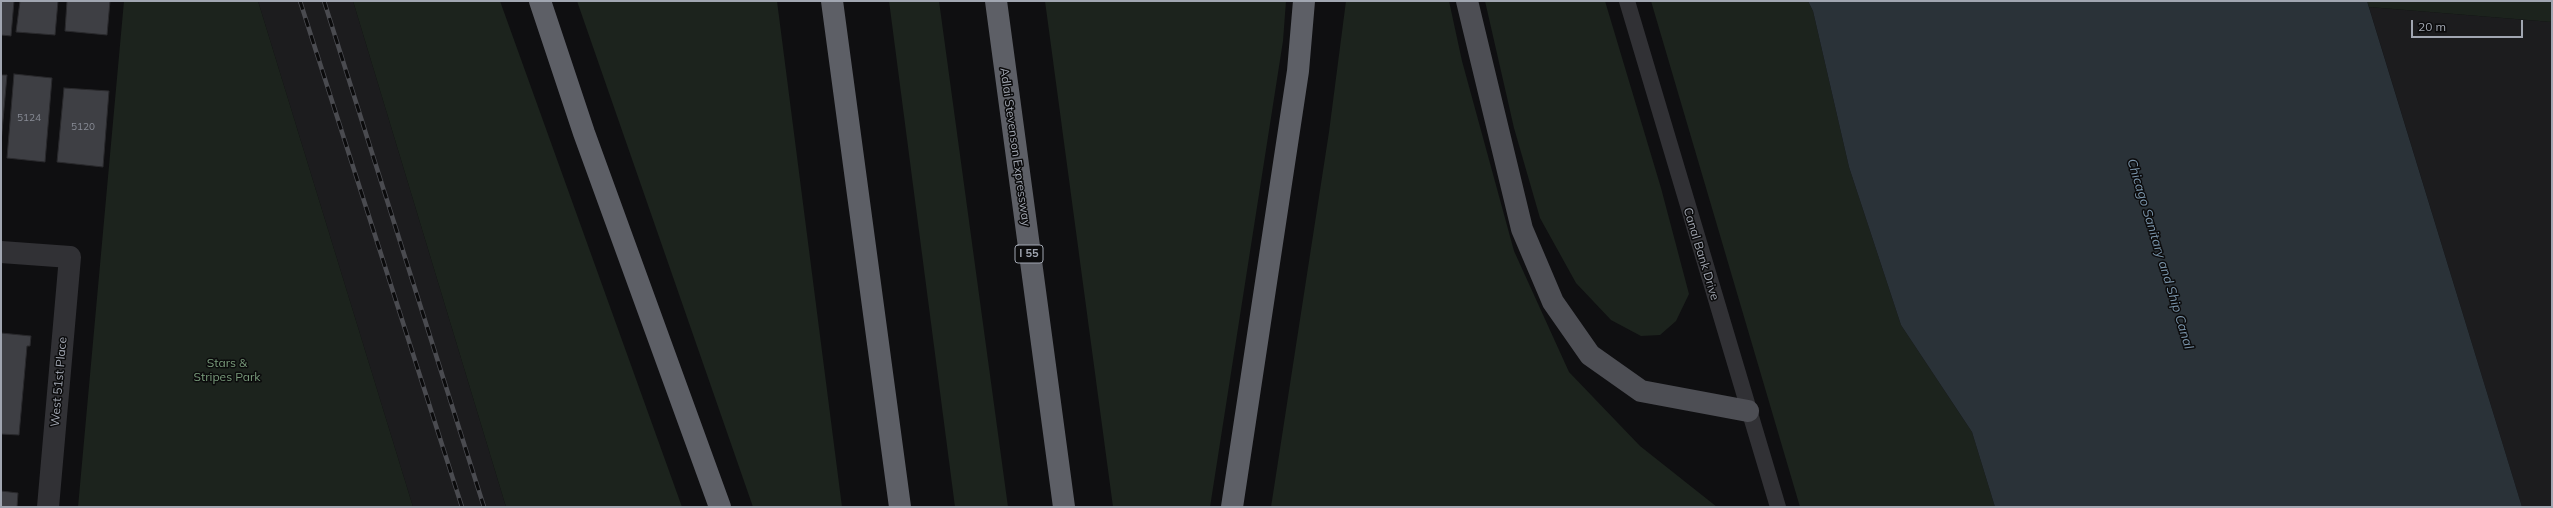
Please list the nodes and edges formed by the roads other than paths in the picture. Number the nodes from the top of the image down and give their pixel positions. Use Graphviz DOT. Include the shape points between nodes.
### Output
graph roads {
  1 [pos="540,1"];
  2 [pos="832,1"];
  3 [pos="996,1"];
  4 [pos="1304,1"];
  5 [pos="1467,1"];
  6 [pos="1627,1"];
  7 [pos="1,252"];
  8 [pos="1748,411"];
  9 [pos="48,507"];
  10 [pos="720,507"];
  11 [pos="900,507"];
  12 [pos="1064,507"];
  13 [pos="1232,507"];
  14 [pos="1778,507"];
  1 -- 10 [label="highway" via="584,133"];
  2 -- 11 [label="highway"];
  3 -- 12 [label="highway, Adlai Stevenson Expressway / I 55"];
  4 -- 13 [label="highway" via="1298,71"];
  5 -- 8 [label="main road" via="1522,229 1552,302 1590,355 1641,391"];
  6 -- 8 [label="lane, Canal Bank Drive"];
  7 -- 9 [label="street, West 51st Place" via="70,257"];
  8 -- 14 [label="lane, Canal Bank Drive"];
}
